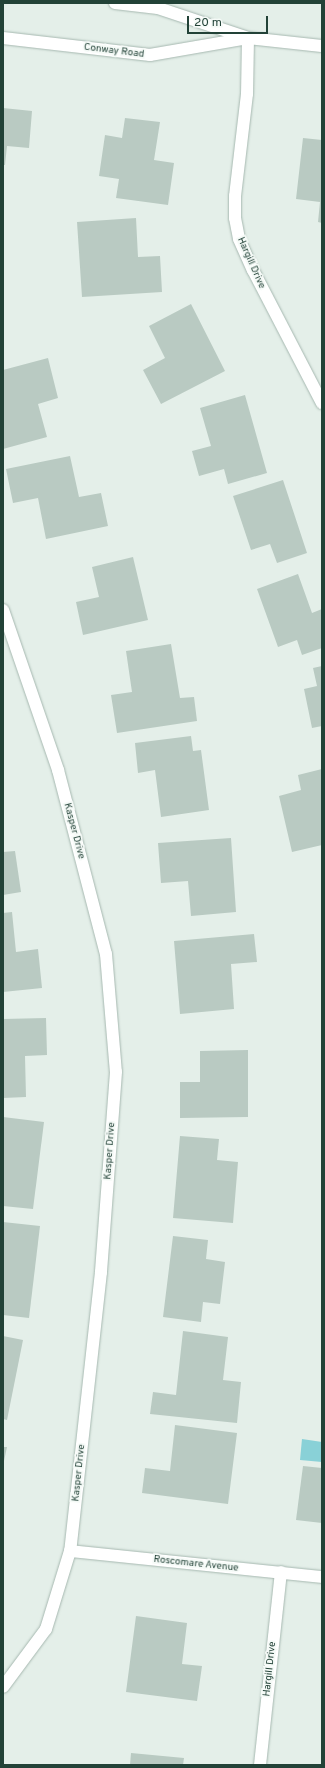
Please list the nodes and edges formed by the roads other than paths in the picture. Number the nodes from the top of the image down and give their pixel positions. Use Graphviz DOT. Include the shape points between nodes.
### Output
graph roads {
  1 [pos="115,3"];
  2 [pos="158,5"];
  3 [pos="3,38"];
  4 [pos="248,38"];
  5 [pos="322,46"];
  6 [pos="322,403"];
  7 [pos="3,610"];
  8 [pos="70,1550"];
  9 [pos="281,1572"];
  10 [pos="322,1577"];
  11 [pos="3,1687"];
  12 [pos="260,1765"];
  1 -- 2 [label="street, Conway Road"];
  2 -- 4 [label="street, Conway Road"];
  3 -- 4 [label="street, Conway Road" via="150,55"];
  4 -- 5 [label="street, Conway Road"];
  4 -- 6 [label="street, Hargill Drive" via="247,94 235,196 235,218 239,239 252,270"];
  7 -- 8 [label="street, Kasper Drive" via="58,770 106,954 116,1072 102,1272"];
  8 -- 9 [label="street, Roscomare Avenue"];
  8 -- 11 [label="street, Kasper Drive" via="46,1629"];
  9 -- 10 [label="street, Roscomare Avenue"];
  9 -- 12 [label="street, Hargill Drive"];
}
